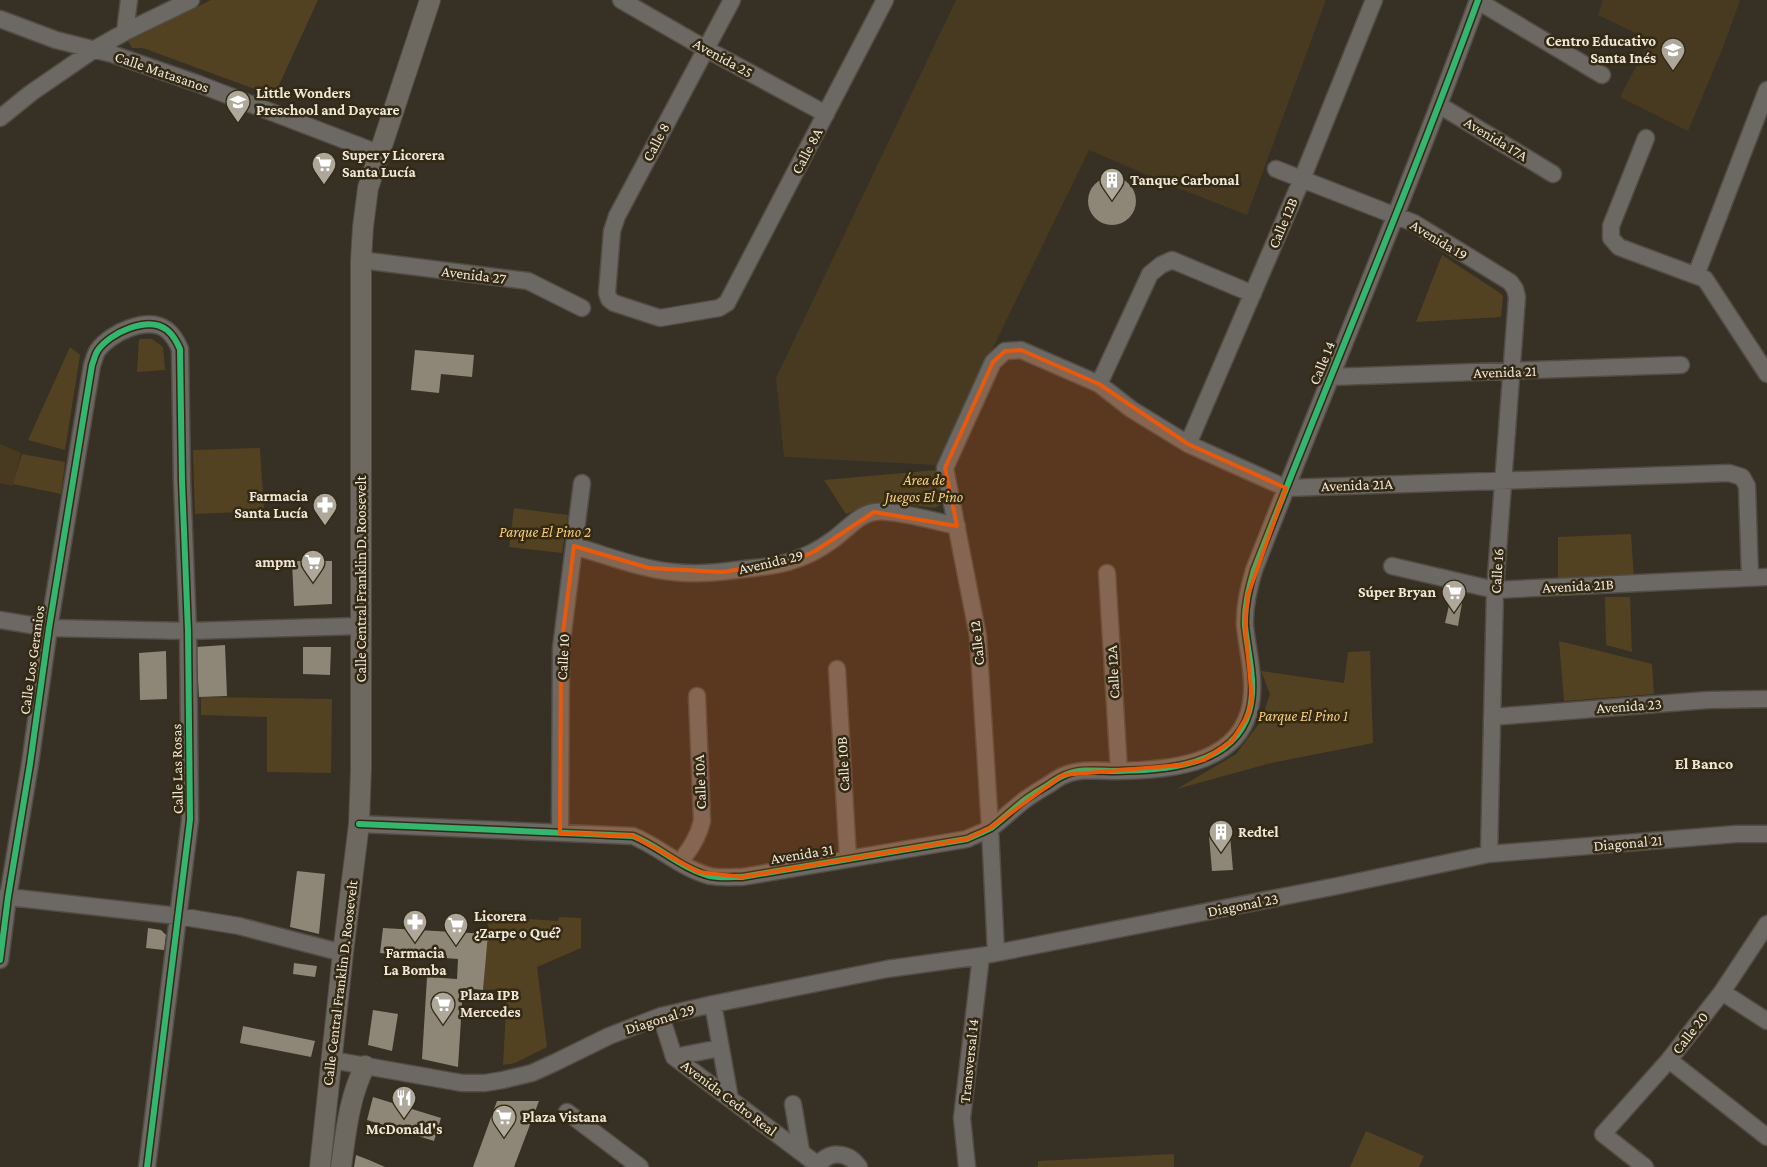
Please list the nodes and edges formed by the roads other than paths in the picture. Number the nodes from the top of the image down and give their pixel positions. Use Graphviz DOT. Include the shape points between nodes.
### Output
graph roads {
  1 [pos="129,0"];
  2 [pos="192,0"];
  3 [pos="430,0"];
  4 [pos="621,0"];
  5 [pos="732,0"];
  6 [pos="885,0"];
  7 [pos="1374,0"];
  8 [pos="1478,0"];
  9 [pos="0,19"];
  10 [pos="125,32"];
  11 [pos="95,49"];
  12 [pos="706,50"];
  13 [pos="1602,75"];
  14 [pos="1767,90"];
  15 [pos="1440,105"];
  16 [pos="826,114"];
  17 [pos="0,118"];
  18 [pos="1646,138"];
  19 [pos="378,152"];
  20 [pos="1276,168"];
  21 [pos="1552,174"];
  22 [pos="1302,179"];
  23 [pos="1397,215"];
  24 [pos="361,260"];
  25 [pos="1696,275"];
  26 [pos="1515,288"];
  27 [pos="1253,294"];
  28 [pos="728,302"];
  29 [pos="582,308"];
  30 [pos="1005,351"];
  31 [pos="1681,365"];
  32 [pos="179,369"];
  33 [pos="1511,372"];
  34 [pos="1767,374"];
  35 [pos="1330,377"];
  36 [pos="1099,384"];
  37 [pos="1188,444"];
  38 [pos="1504,480"];
  39 [pos="582,483"];
  40 [pos="1286,488"];
  41 [pos="957,526"];
  42 [pos="574,546"];
  43 [pos="1392,566"];
  44 [pos="1107,573"];
  45 [pos="1750,577"];
  46 [pos="1767,577"];
  47 [pos="1495,590"];
  48 [pos="0,620"];
  49 [pos="360,626"];
  50 [pos="49,628"];
  51 [pos="188,630"];
  52 [pos="837,669"];
  53 [pos="696,696"];
  54 [pos="1767,699"];
  55 [pos="1492,716"];
  56 [pos="1232,741"];
  57 [pos="1119,771"];
  58 [pos="359,824"];
  59 [pos="990,828"];
  60 [pos="560,833"];
  61 [pos="1767,834"];
  62 [pos="1489,854"];
  63 [pos="848,860"];
  64 [pos="680,862"];
  65 [pos="4,897"];
  66 [pos="178,916"];
  67 [pos="1767,924"];
  68 [pos="343,953"];
  69 [pos="988,954"];
  70 [pos="0,960"];
  71 [pos="1722,992"];
  72 [pos="713,1004"];
  73 [pos="661,1016"];
  74 [pos="1767,1022"];
  75 [pos="720,1048"];
  76 [pos="674,1057"];
  77 [pos="332,1060"];
  78 [pos="1669,1060"];
  79 [pos="365,1066"];
  80 [pos="730,1099"];
  81 [pos="793,1104"];
  82 [pos="567,1112"];
  83 [pos="1767,1136"];
  84 [pos="801,1151"];
  85 [pos="818,1166"];
  86 [pos="147,1167"];
  87 [pos="320,1167"];
  88 [pos="341,1167"];
  89 [pos="640,1167"];
  90 [pos="859,1167"];
  91 [pos="967,1167"];
  92 [pos="1645,1167"];
  1 -- 10 [label="street"];
  2 -- 10 [label="street"];
  3 -- 19 [label="main road, Calle Central Franklin D. Roosevelt"];
  4 -- 12 [label="street, Avenida 25"];
  5 -- 12 [label="street, Calle 8"];
  6 -- 16 [label="street, Calle 8A"];
  7 -- 22 [label="street, Calle 12B"];
  8 -- 13 [label="street"];
  8 -- 15 [label="street, Calle 14"];
  9 -- 11 [label="street, Calle Matasanos" via="56,40"];
  10 -- 11 [label="street"];
  11 -- 17 [label="street"];
  11 -- 19 [label="street, Calle Matasanos" via="196,83"];
  12 -- 16 [label="street, Avenida 25"];
  12 -- 28 [label="street, Calle 8" via="617,216 612,231 607,293 614,303 660,318 719,308"];
  14 -- 25 [label="street"];
  15 -- 21 [label="street, Avenida 17A"];
  15 -- 23 [label="street, Calle 14"];
  16 -- 28 [label="street, Calle 8A"];
  18 -- 25 [label="street" via="1610,226 1611,238 1619,247"];
  19 -- 24 [label="main road, Calle Central Franklin D. Roosevelt" via="368,188"];
  20 -- 22 [label="street, Avenida 19"];
  22 -- 23 [label="street, Avenida 19"];
  22 -- 27 [label="street, Calle 12B"];
  23 -- 26 [label="street, Avenida 19"];
  23 -- 35 [label="street, Calle 14"];
  24 -- 29 [label="street, Avenida 27" via="528,282"];
  24 -- 49 [label="main road, Calle Central Franklin D. Roosevelt"];
  25 -- 34 [label="street" via="1705,279"];
  26 -- 33 [label="street, Calle 16" via="1518,297"];
  27 -- 36 [label="street" via="1172,260 1161,264 1150,274"];
  27 -- 37 [label="street, Calle 12B"];
  30 -- 36 [label="street, Avenida 21A" via="1021,350"];
  30 -- 41 [label="street, Calle 12" via="993,362 945,468"];
  31 -- 33 [label="street, Avenida 21"];
  32 -- 50 [label="street, Calle Los Geranios" via="180,349 175,339 166,329 152,325 135,326 119,332 97,351 92,365"];
  32 -- 51 [label="street, Calle Las Rosas"];
  33 -- 35 [label="street, Avenida 21"];
  33 -- 38 [label="street, Calle 16"];
  35 -- 40 [label="street, Calle 14"];
  36 -- 37 [label="street, Avenida 21A" via="1131,409"];
  37 -- 40 [label="street, Avenida 21A"];
  38 -- 40 [label="street, Avenida 21A"];
  38 -- 45 [label="street, Avenida 21A" via="1729,473 1742,476 1748,486"];
  38 -- 47 [label="street, Calle 16"];
  39 -- 42 [label="street, Calle 10"];
  40 -- 56 [label="street, Calle 14" via="1254,570 1248,596 1245,624 1252,699 1248,715"];
  41 -- 42 [label="street, Avenida 29" via="890,512 874,512 858,519 816,551 792,561 697,574 657,569"];
  41 -- 59 [label="street, Calle 12" via="978,636"];
  42 -- 60 [label="street, Calle 10" via="562,648"];
  43 -- 47 [label="street, Avenida 21B"];
  44 -- 57 [label="street, Calle 12A"];
  45 -- 46 [label="street, Avenida 21B"];
  45 -- 47 [label="street, Avenida 21B"];
  47 -- 55 [label="street, Calle 16"];
  48 -- 50 [label="street"];
  49 -- 51 [label="street"];
  49 -- 58 [label="main road, Calle Central Franklin D. Roosevelt"];
  50 -- 51 [label="street"];
  50 -- 65 [label="street, Calle Los Geranios" via="30,764"];
  51 -- 66 [label="street, Calle Las Rosas" via="190,820"];
  52 -- 63 [label="street, Calle 10B"];
  53 -- 64 [label="street, Calle 10A" via="702,821 699,835"];
  54 -- 55 [label="street, Avenida 23" via="1708,700"];
  55 -- 62 [label="street, Calle 16"];
  56 -- 57 [label="street, Avenida 31" via="1204,760 1189,764"];
  57 -- 59 [label="street, Avenida 31" via="1079,771 1064,775 1028,797"];
  58 -- 60 [label="street, Avenida 31"];
  58 -- 68 [label="main road, Calle Central Franklin D. Roosevelt"];
  59 -- 63 [label="street, Avenida 31" via="967,839"];
  59 -- 69 [label="street, Calle 12"];
  60 -- 64 [label="street, Avenida 31" via="633,836"];
  61 -- 62 [label="street, Diagonal 21"];
  62 -- 69 [label="street, Diagonal 23"];
  63 -- 64 [label="street, Avenida 31" via="724,878 698,872"];
  65 -- 66 [label="street"];
  65 -- 70 [label="street, Calle Los Geranios"];
  66 -- 68 [label="street" via="239,926"];
  66 -- 86 [label="street, Calle Las Rosas"];
  67 -- 71 [label="street, Calle 20"];
  68 -- 77 [label="main road, Calle Central Franklin D. Roosevelt"];
  69 -- 72 [label="street, Diagonal 29" via="887,969"];
  69 -- 91 [label="street, Transversal 14" via="962,1118"];
  71 -- 74 [label="street"];
  71 -- 78 [label="street, Calle 20"];
  72 -- 73 [label="street, Diagonal 29"];
  72 -- 75 [label="street"];
  73 -- 76 [label="street, Avenida Cedro Real"];
  73 -- 79 [label="street, Diagonal 29" via="609,1036 532,1073 503,1080 462,1082"];
  75 -- 76 [label="street"];
  75 -- 80 [label="street"];
  76 -- 80 [label="street, Avenida Cedro Real"];
  77 -- 79 [label="street, Diagonal 29"];
  77 -- 87 [label="main road, Calle Central Franklin D. Roosevelt"];
  78 -- 83 [label="street"];
  78 -- 92 [label="street, Calle 20" via="1603,1134"];
  79 -- 88 [label="main road" via="351,1102"];
  80 -- 84 [label="street, Avenida Cedro Real"];
  81 -- 84 [label="street"];
  82 -- 89 [label="street"];
  84 -- 85 [label="street, Avenida Cedro Real"];
  85 -- 90 [label="street" via="830,1155 838,1154 853,1160"];
}
